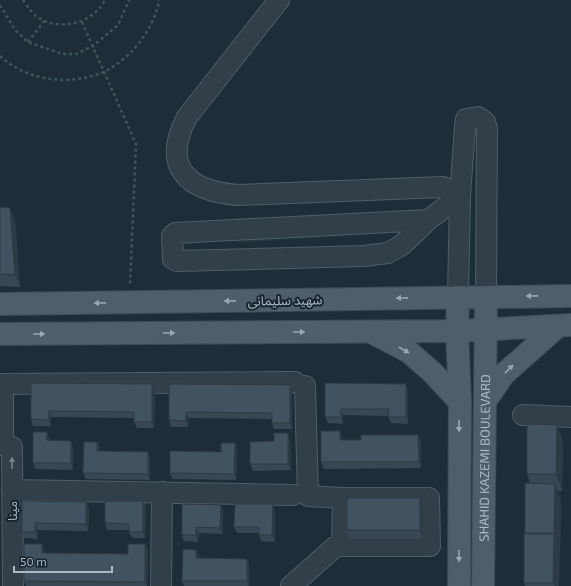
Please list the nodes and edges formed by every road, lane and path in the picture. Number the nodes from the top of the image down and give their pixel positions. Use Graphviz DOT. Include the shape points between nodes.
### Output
graph roads {
  1 [pos="23,0"];
  2 [pos="104,0"];
  3 [pos="129,0"];
  4 [pos="158,0"];
  5 [pos="279,0"];
  6 [pos="0,5"];
  7 [pos="44,21"];
  8 [pos="82,22"];
  9 [pos="28,42"];
  10 [pos="93,46"];
  11 [pos="0,56"];
  12 [pos="105,72"];
  13 [pos="460,196"];
  14 [pos="428,220"];
  15 [pos="486,296"];
  16 [pos="571,296"];
  17 [pos="458,297"];
  18 [pos="130,302"];
  19 [pos="0,304"];
  20 [pos="564,326"];
  21 [pos="487,330"];
  22 [pos="457,331"];
  23 [pos="370,332"];
  24 [pos="0,334"];
  25 [pos="458,371"];
  26 [pos="486,372"];
  27 [pos="2,384"];
  28 [pos="486,400"];
  29 [pos="460,402"];
  30 [pos="523,415"];
  31 [pos="571,417"];
  32 [pos="2,444"];
  33 [pos="12,490"];
  34 [pos="162,492"];
  35 [pos="294,494"];
  36 [pos="343,498"];
  37 [pos="342,546"];
  38 [pos="13,586"];
  39 [pos="162,586"];
  40 [pos="291,586"];
  41 [pos="459,586"];
  42 [pos="483,586"];
  1 -- 7 [label="path" via="32,12"];
  2 -- 8 [label="path" via="94,14"];
  3 -- 10 [label="path" via="118,25"];
  4 -- 12 [label="path" via="149,29 133,51"];
  5 -- 13 [label="street" via="187,117 175,150 183,174 199,186 218,194 443,187 453,190"];
  6 -- 9 [label="path" via="15,30"];
  7 -- 8 [label="path" via="69,25"];
  7 -- 9 [label="path"];
  8 -- 10 [label="path"];
  9 -- 10 [label="path" via="63,54 76,54"];
  10 -- 12 [label="path"];
  11 -- 12 [label="path" via="21,70 39,77 58,80 76,80"];
  12 -- 18 [label="path" via="136,144"];
  13 -- 14 [label="street"];
  13 -- 15 [label="street" via="466,119 478,117 485,122 487,129"];
  13 -- 17 [label="street"];
  14 -- 14 [label="street" via="402,246 388,253 177,262 173,259 172,236 175,234"];
  16 -- 15 [label="main road, شهید سلیمانی, one-way"];
  15 -- 17 [label="main road, شهید سلیمانی"];
  15 -- 21 [label="main road, SHAHID KAZEMI BOULEVARD"];
  17 -- 18 [label="main road, شهید سلیمانی, one-way"];
  17 -- 22 [label="main road, SHAHID KAZEMI BOULEVARD"];
  18 -- 19 [label="main road, شهید سلیمانی, one-way"];
  20 -- 21 [label="main road"];
  28 -- 20 [label="main road, one-way" via="504,374 523,355"];
  21 -- 22 [label="main road"];
  21 -- 26 [label="main road, SHAHID KAZEMI BOULEVARD"];
  22 -- 23 [label="main road"];
  22 -- 25 [label="main road, SHAHID KAZEMI BOULEVARD"];
  24 -- 23 [label="main road, one-way"];
  23 -- 29 [label="main road, one-way" via="408,352 432,372"];
  25 -- 26 [label="main road" via="472,363 482,367"];
  25 -- 29 [label="main road, SHAHID KAZEMI BOULEVARD"];
  26 -- 28 [label="main road, SHAHID KAZEMI BOULEVARD"];
  27 -- 32 [label="street"];
  27 -- 36 [label="street" via="300,384 308,496"];
  28 -- 42 [label="main road, SHAHID KAZEMI BOULEVARD"];
  29 -- 41 [label="main road, SHAHID KAZEMI BOULEVARD, one-way"];
  30 -- 31 [label="street"];
  33 -- 32 [label="street, مینا, one-way" via="12,447"];
  33 -- 34 [label="street"];
  33 -- 38 [label="street, مینا"];
  34 -- 35 [label="street"];
  34 -- 39 [label="street"];
  36 -- 37 [label="street"];
  36 -- 37 [label="street" via="429,498 430,546"];
  37 -- 40 [label="street" via="336,546"];
}
